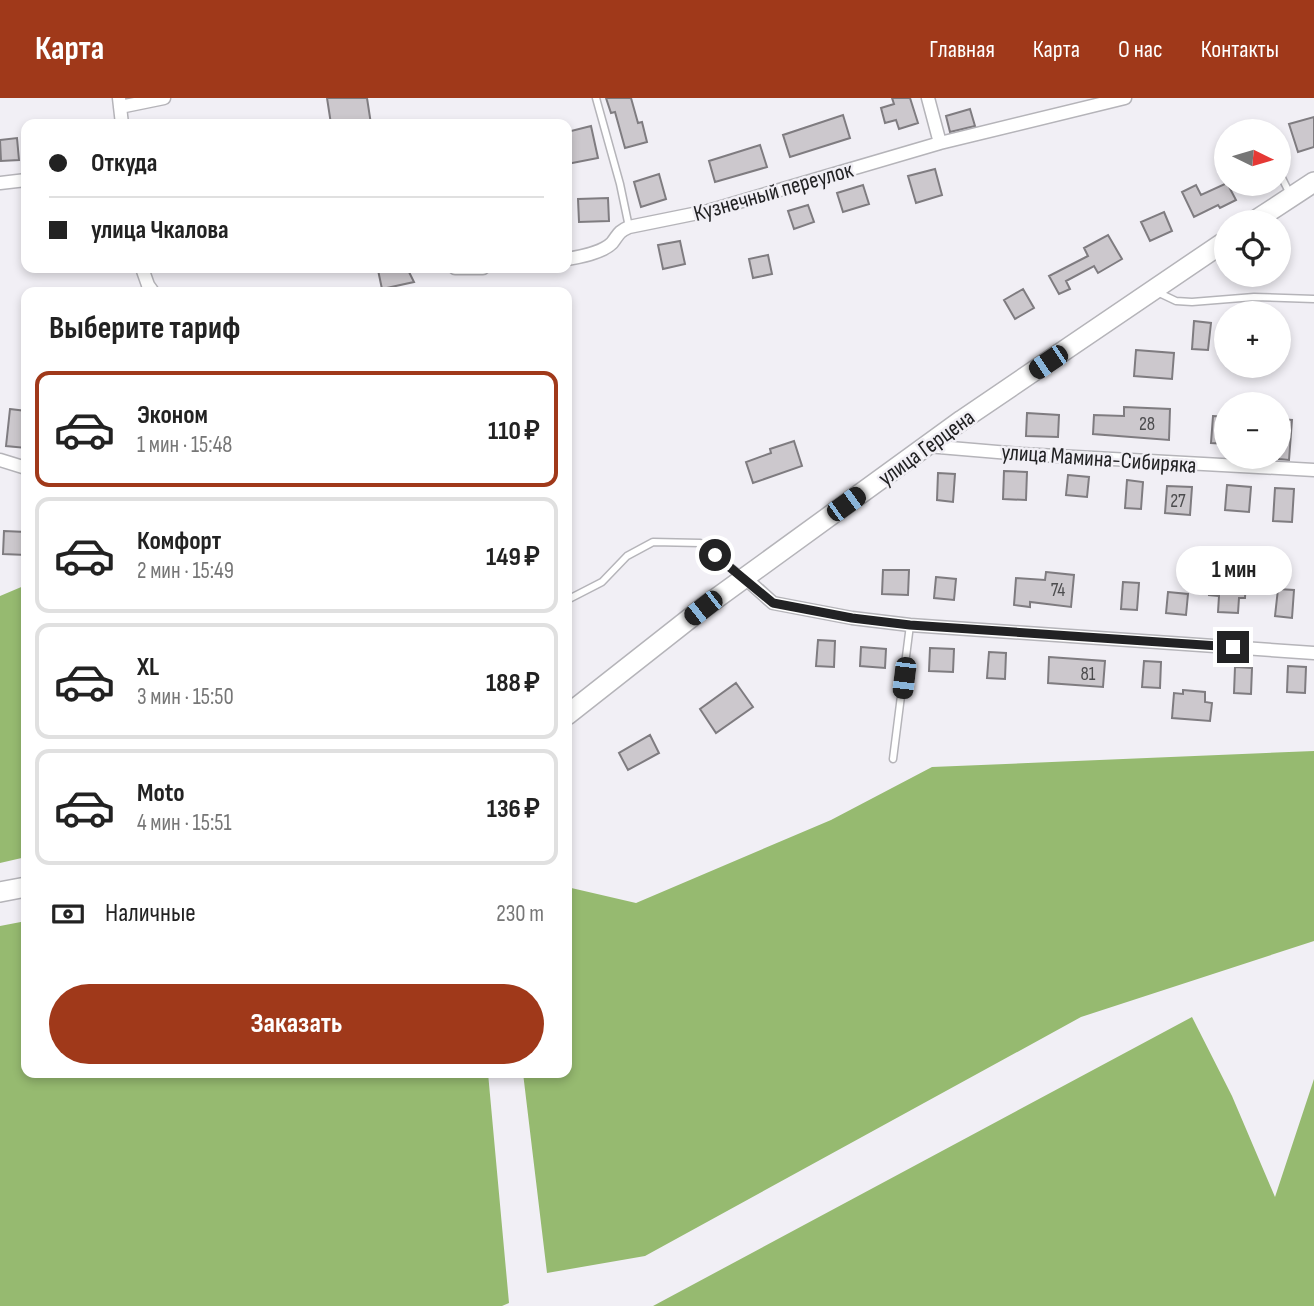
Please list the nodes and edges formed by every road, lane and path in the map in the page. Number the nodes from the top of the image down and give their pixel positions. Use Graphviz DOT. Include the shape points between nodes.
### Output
graph roads {
  1 [pos="164,98"];
  2 [pos="596,98"];
  3 [pos="929,98"];
  4 [pos="1125,98"];
  5 [pos="120,103"];
  6 [pos="940,143"];
  7 [pos="21,181"];
  8 [pos="1314,182"];
  9 [pos="0,183"];
  10 [pos="1292,195"];
  11 [pos="1291,196"];
  12 [pos="1271,210"];
  13 [pos="629,227"];
  14 [pos="1214,249"];
  15 [pos="572,258"];
  16 [pos="1154,290"];
  17 [pos="1314,299"];
  18 [pos="927,446"];
  19 [pos="0,460"];
  20 [pos="21,466"];
  21 [pos="1314,470"];
  22 [pos="745,578"];
  23 [pos="572,597"];
  24 [pos="910,625"];
  25 [pos="1314,653"];
  26 [pos="572,711"];
  27 [pos="893,759"];
  28 [pos="21,888"];
  29 [pos="0,892"];
  1 -- 5 [label="street"];
  2 -- 13 [label="lane"];
  3 -- 6 [label="street"];
  4 -- 6 [label="street, Кузнечный переулок"];
  6 -- 13 [label="street, Кузнечный переулок" via="708,211"];
  7 -- 9 [label="street"];
  8 -- 10 [label="main road"];
  11 -- 12 [label="main road"];
  13 -- 15 [label="street, Кузнечный переулок" via="618,232 611,244"];
  14 -- 16 [label="main road, улица Герцена"];
  16 -- 17 [label="lane" via="1176,301 1192,302"];
  16 -- 18 [label="main road, улица Герцена"];
  18 -- 21 [label="street, улица Мамина-Сибиряка"];
  18 -- 22 [label="main road, улица Герцена"];
  19 -- 20 [label="street"];
  22 -- 23 [label="lane" via="699,543 653,542 627,556 602,582"];
  22 -- 24 [label="street" via="773,603"];
  22 -- 26 [label="main road, улица Герцена"];
  24 -- 25 [label="street"];
  24 -- 27 [label="lane"];
  28 -- 29 [label="main road"];
}
